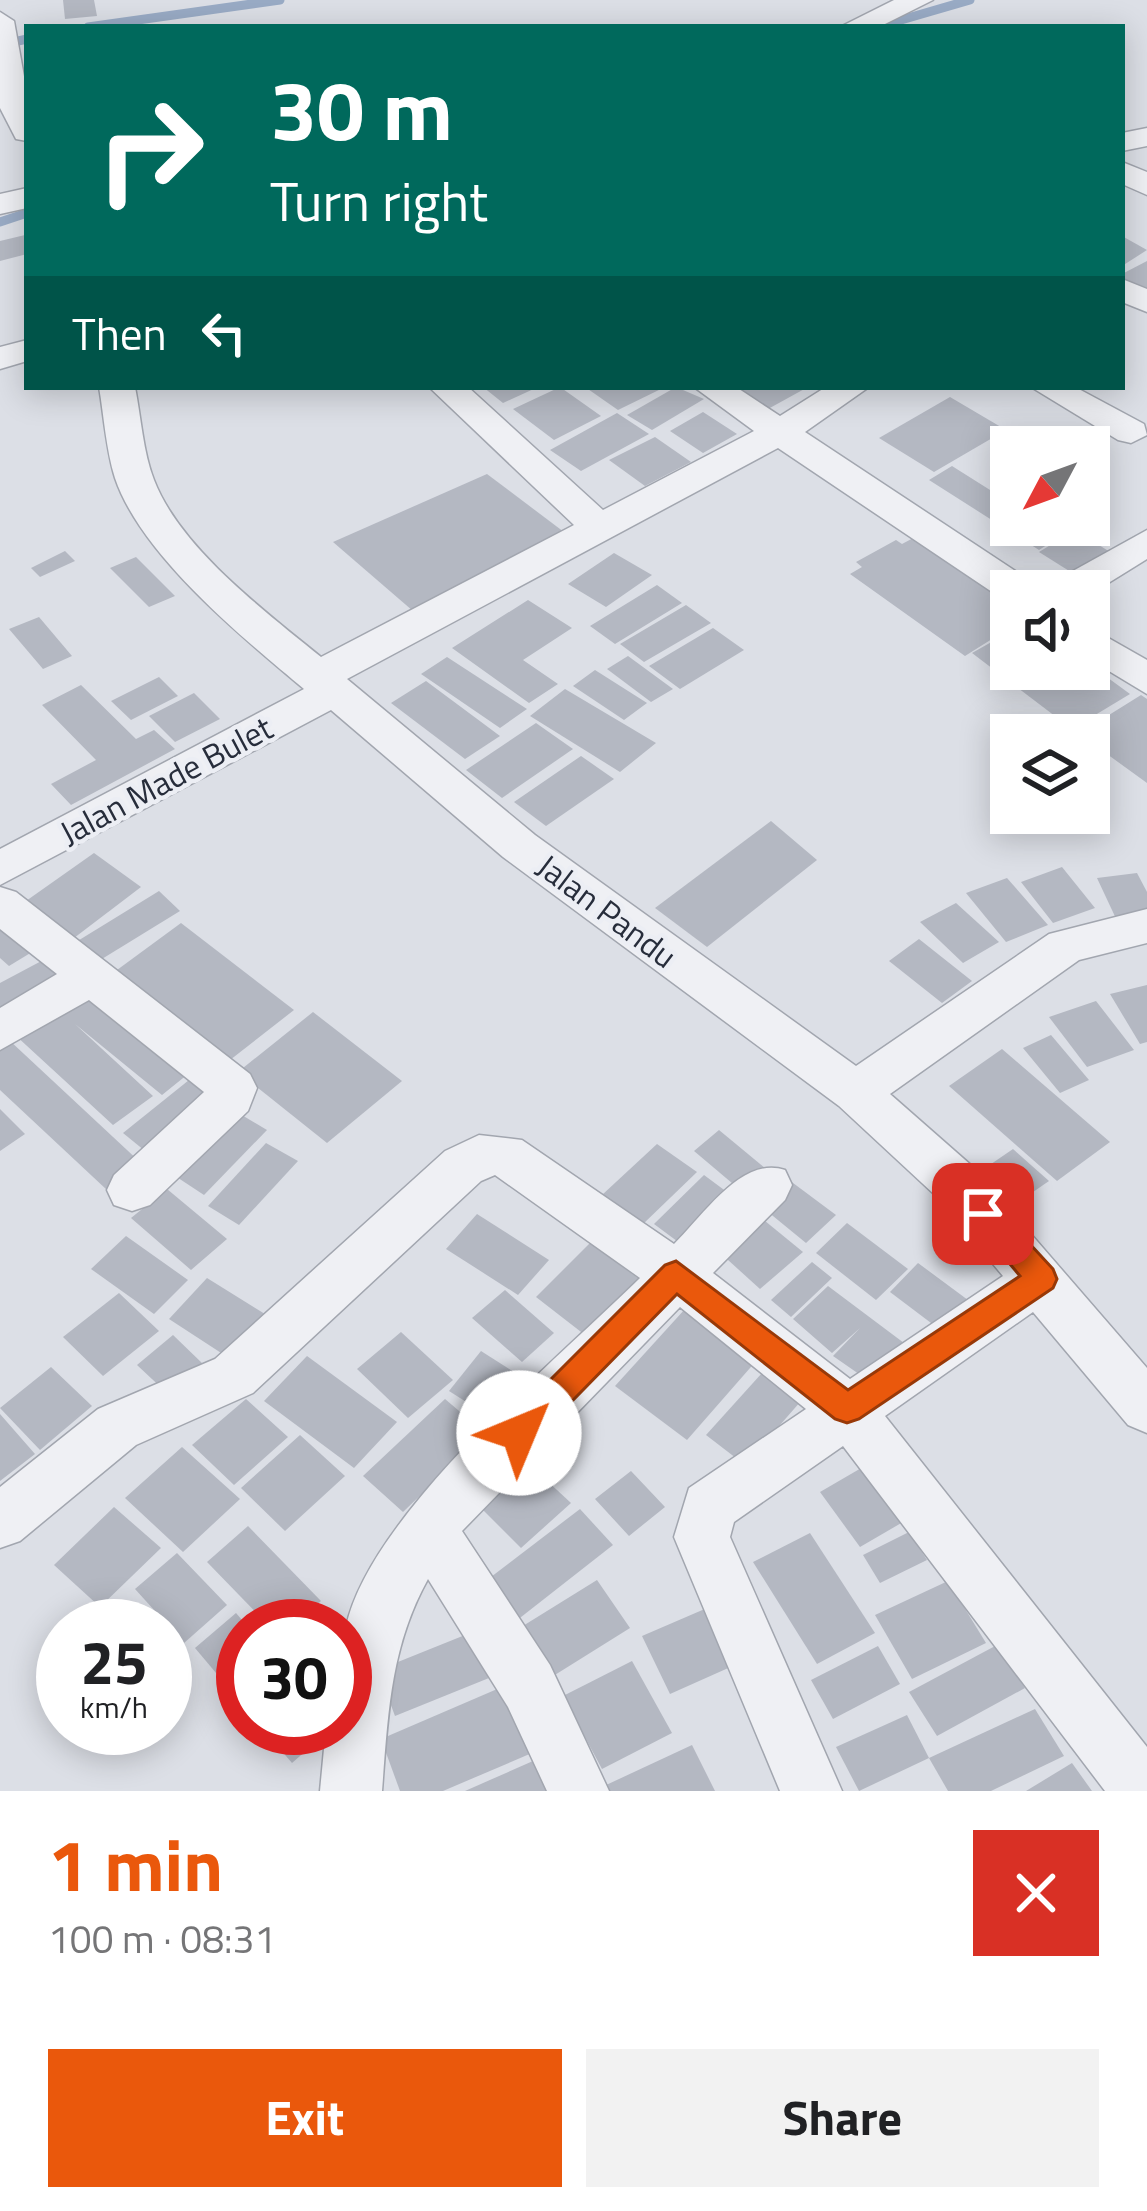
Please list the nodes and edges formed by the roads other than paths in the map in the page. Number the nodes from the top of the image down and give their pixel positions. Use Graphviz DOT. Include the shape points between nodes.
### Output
graph roads {
  1 [pos="919,0"];
  2 [pos="0,21"];
  3 [pos="861,24"];
  4 [pos="19,119"];
  5 [pos="126,390"];
  6 [pos="450,390"];
  7 [pos="717,390"];
  8 [pos="846,390"];
  9 [pos="1054,390"];
  10 [pos="780,432"];
  11 [pos="1131,432"];
  12 [pos="596,525"];
  13 [pos="1147,542"];
  14 [pos="1101,570"];
  15 [pos="990,572"];
  16 [pos="1110,654"];
  17 [pos="1147,680"];
  18 [pos="324,685"];
  19 [pos="0,868"];
  20 [pos="0,904"];
  21 [pos="1147,926"];
  22 [pos="88,977"];
  23 [pos="0,1030"];
  24 [pos="856,1092"];
  25 [pos="767,1185"];
  26 [pos="132,1190"];
  27 [pos="676,1274"];
  28 [pos="1042,1279"];
  29 [pos="847,1408"];
  30 [pos="1147,1408"];
  31 [pos="0,1522"];
  32 [pos="426,1528"];
  33 [pos="351,1791"];
  34 [pos="578,1791"];
  35 [pos="811,1791"];
  36 [pos="1143,1791"];
  1 -- 3 [label="street"];
  2 -- 4 [label="street"];
  5 -- 18 [label="street, Jalan Pandu" via="134,478 157,523"];
  6 -- 12 [label="street"];
  7 -- 10 [label="street"];
  8 -- 10 [label="street, Jalan Made Bulet"];
  9 -- 11 [label="street"];
  10 -- 12 [label="street, Jalan Made Bulet"];
  10 -- 15 [label="street"];
  12 -- 18 [label="street, Jalan Made Bulet"];
  13 -- 14 [label="street"];
  16 -- 17 [label="street"];
  18 -- 19 [label="street, Jalan Made Bulet"];
  18 -- 24 [label="street, Jalan Pandu" via="553,872"];
  20 -- 22 [label="street"];
  21 -- 24 [label="street" via="1065,946"];
  22 -- 23 [label="street"];
  22 -- 26 [label="street" via="232,1088"];
  24 -- 28 [label="street, Jalan Pandu" via="954,1181"];
  25 -- 27 [label="street"];
  27 -- 29 [label="street"];
  27 -- 31 [label="street" via="511,1157 479,1155 234,1376 117,1427"];
  27 -- 32 [label="street"];
  28 -- 29 [label="street"];
  28 -- 30 [label="street, Jalan Pandu"];
  29 -- 35 [label="street" via="718,1497 702,1538"];
  29 -- 36 [label="street"];
  32 -- 33 [label="street" via="382,1604 362,1669"];
  32 -- 34 [label="street" via="521,1664"];
}
